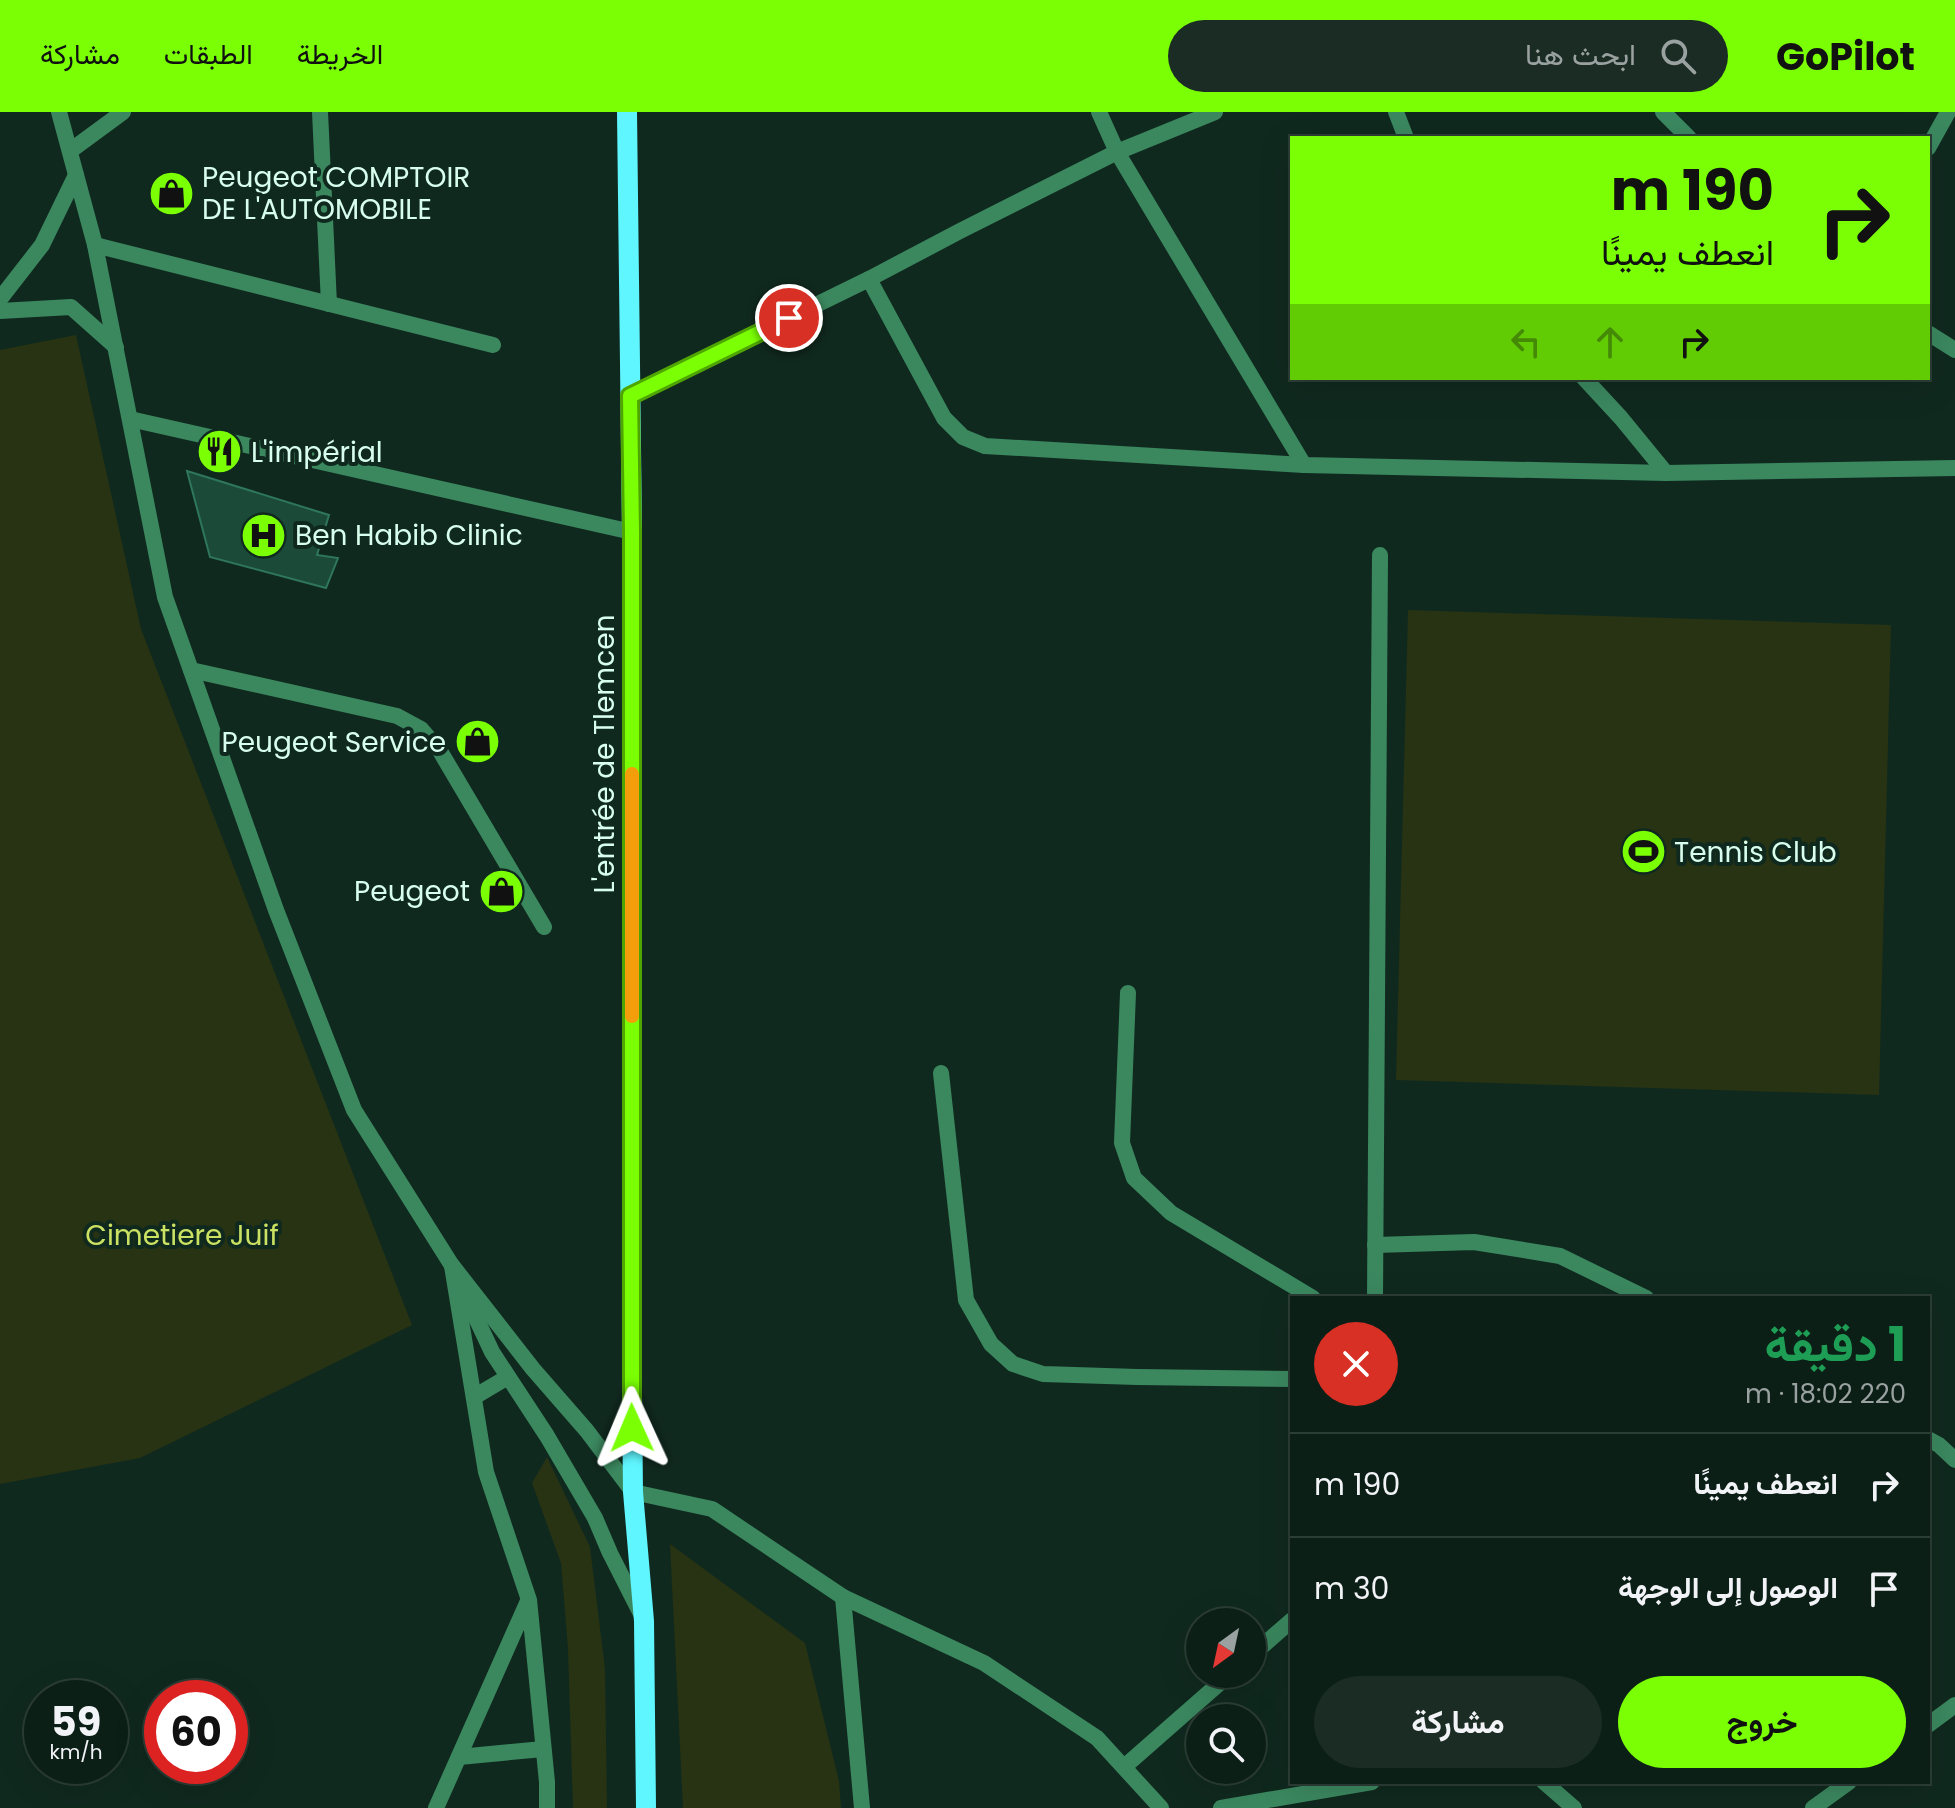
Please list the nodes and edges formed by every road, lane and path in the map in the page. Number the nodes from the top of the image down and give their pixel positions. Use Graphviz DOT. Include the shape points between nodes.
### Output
graph roads {
  1 [pos="59,112"];
  2 [pos="123,112"];
  3 [pos="320,112"];
  4 [pos="627,112"];
  5 [pos="1099,112"];
  6 [pos="1215,112"];
  7 [pos="1396,112"];
  8 [pos="1663,112"];
  9 [pos="1948,112"];
  10 [pos="1405,136"];
  11 [pos="1687,136"];
  12 [pos="1930,144"];
  13 [pos="70,151"];
  14 [pos="1117,152"];
  15 [pos="76,175"];
  16 [pos="95,245"];
  17 [pos="869,279"];
  18 [pos="0,299"];
  19 [pos="329,304"];
  20 [pos="0,311"];
  21 [pos="1930,334"];
  22 [pos="493,345"];
  23 [pos="116,347"];
  24 [pos="1955,350"];
  25 [pos="1586,380"];
  26 [pos="630,396"];
  27 [pos="130,419"];
  28 [pos="1304,465"];
  29 [pos="1955,468"];
  30 [pos="1666,473"];
  31 [pos="632,532"];
  32 [pos="1380,555"];
  33 [pos="191,670"];
  34 [pos="544,927"];
  35 [pos="1128,993"];
  36 [pos="941,1073"];
  37 [pos="1375,1245"];
  38 [pos="451,1264"];
  39 [pos="1310,1296"];
  40 [pos="1375,1296"];
  41 [pos="1642,1296"];
  42 [pos="508,1377"];
  43 [pos="1290,1379"];
  44 [pos="474,1397"];
  45 [pos="1930,1440"];
  46 [pos="1955,1460"];
  47 [pos="633,1492"];
  48 [pos="843,1597"];
  49 [pos="529,1600"];
  50 [pos="644,1621"];
  51 [pos="1290,1622"];
  52 [pos="1266,1643"];
  53 [pos="1214,1688"];
  54 [pos="1955,1705"];
  55 [pos="1930,1724"];
  56 [pos="543,1749"];
  57 [pos="459,1757"];
  58 [pos="1124,1767"];
  59 [pos="1360,1784"];
  60 [pos="1546,1784"];
  61 [pos="1846,1784"];
  62 [pos="436,1808"];
  63 [pos="547,1808"];
  64 [pos="646,1808"];
  65 [pos="862,1808"];
  66 [pos="1161,1808"];
  67 [pos="1221,1808"];
  68 [pos="1574,1808"];
  69 [pos="1813,1808"];
  1 -- 13 [label="street"];
  2 -- 13 [label="street"];
  3 -- 19 [label="street"];
  4 -- 26 [label="main road, L'entrée de Tlemcen"];
  5 -- 14 [label="street"];
  6 -- 14 [label="street"];
  7 -- 10 [label="street"];
  8 -- 11 [label="street"];
  9 -- 12 [label="street"];
  13 -- 15 [label="street"];
  14 -- 17 [label="street"];
  14 -- 28 [label="street"];
  15 -- 16 [label="street"];
  15 -- 18 [label="street" via="42,245"];
  16 -- 19 [label="street"];
  16 -- 23 [label="street"];
  17 -- 26 [label="street"];
  17 -- 28 [label="street" via="944,418 963,437 985,446"];
  19 -- 22 [label="street"];
  20 -- 23 [label="street" via="71,307"];
  21 -- 24 [label="street"];
  23 -- 27 [label="street"];
  25 -- 30 [label="street"];
  26 -- 31 [label="main road, L'entrée de Tlemcen"];
  27 -- 31 [label="street"];
  27 -- 33 [label="street" via="165,597"];
  28 -- 30 [label="street"];
  29 -- 30 [label="street"];
  31 -- 47 [label="main road, L'entrée de Tlemcen"];
  32 -- 37 [label="street"];
  33 -- 34 [label="street" via="397,716 421,729 440,751"];
  33 -- 38 [label="street" via="354,1110"];
  35 -- 39 [label="street" via="1122,1143 1134,1178 1171,1213"];
  36 -- 43 [label="street" via="966,1300 991,1344 1013,1364 1043,1374"];
  37 -- 40 [label="street"];
  37 -- 41 [label="street" via="1474,1242 1560,1256"];
  38 -- 42 [label="street"];
  38 -- 44 [label="street"];
  38 -- 47 [label="street"];
  42 -- 44 [label="street"];
  42 -- 50 [label="street" via="595,1518"];
  44 -- 49 [label="street" via="486,1472"];
  45 -- 46 [label="street"];
  47 -- 48 [label="street" via="712,1509"];
  47 -- 50 [label="main road"];
  48 -- 58 [label="street" via="984,1663 1097,1738"];
  48 -- 65 [label="street"];
  49 -- 56 [label="street"];
  49 -- 57 [label="street"];
  50 -- 64 [label="main road"];
  51 -- 52 [label="street"];
  53 -- 58 [label="street"];
  54 -- 55 [label="street"];
  56 -- 57 [label="street"];
  56 -- 63 [label="street"];
  57 -- 62 [label="street"];
  58 -- 66 [label="street"];
  59 -- 67 [label="street"];
  60 -- 68 [label="street"];
  61 -- 69 [label="street"];
}
